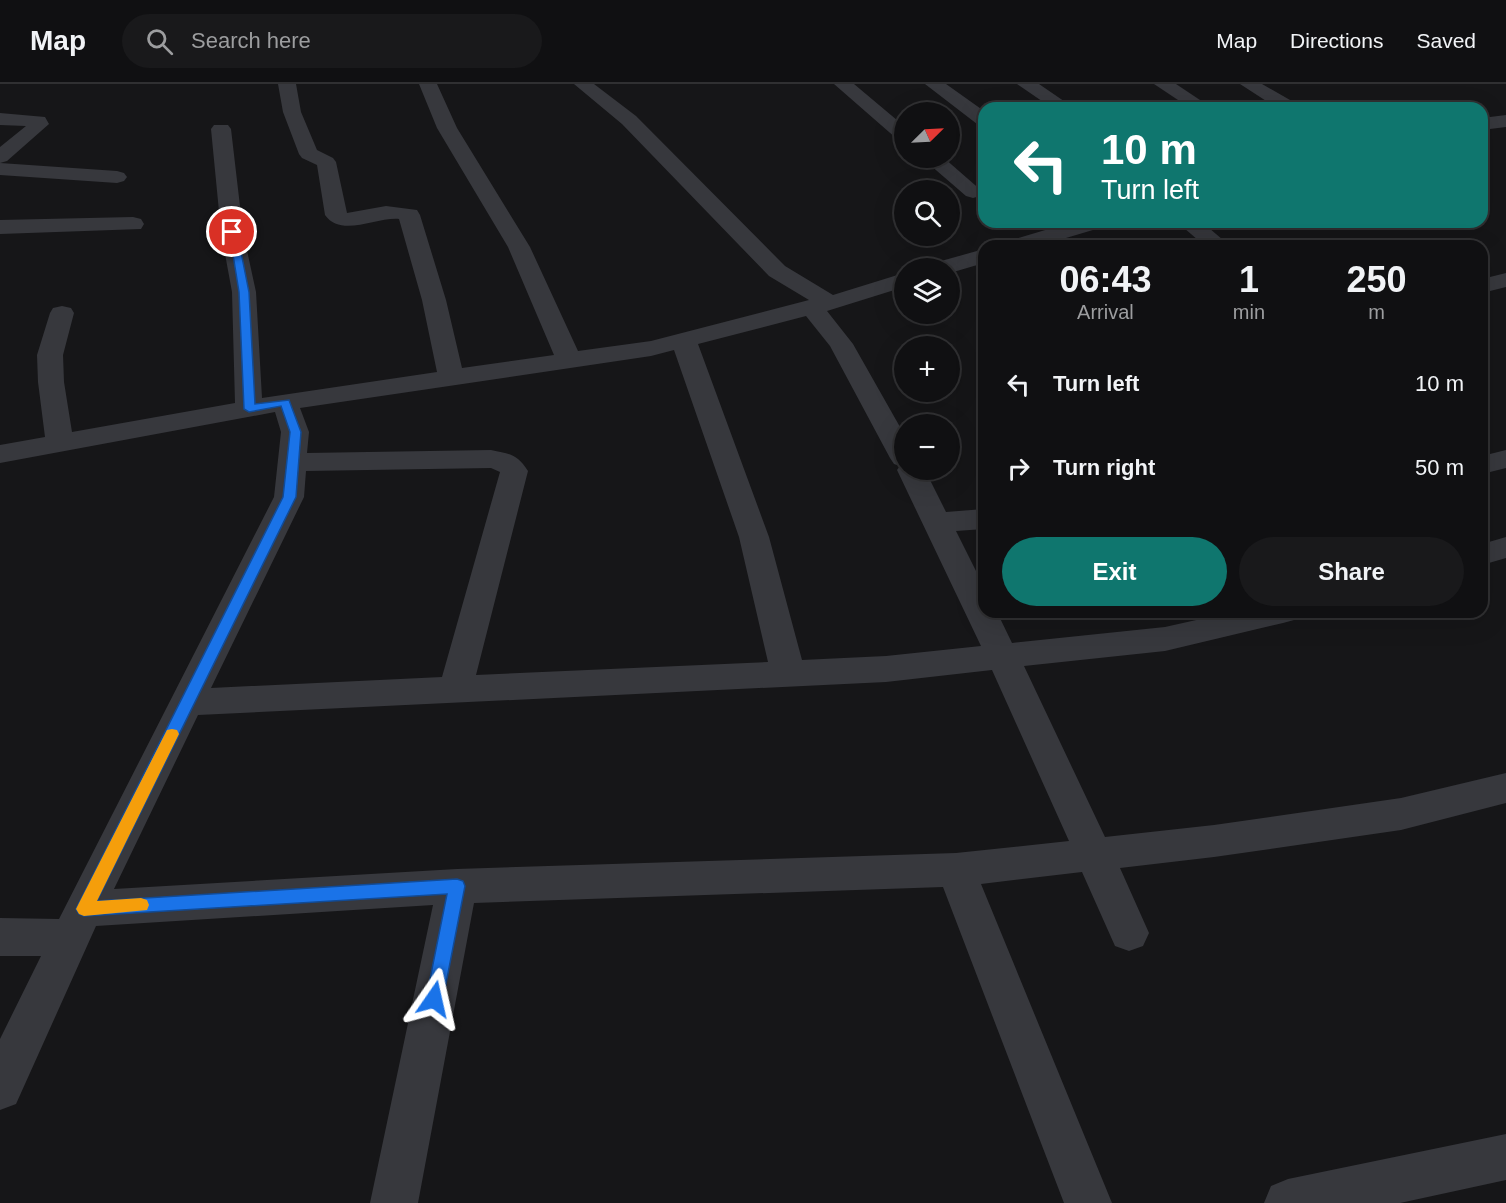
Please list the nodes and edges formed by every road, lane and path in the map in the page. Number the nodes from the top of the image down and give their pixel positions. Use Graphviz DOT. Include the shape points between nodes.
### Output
graph roads {
  1 [pos="287,84"];
  2 [pos="428,84"];
  3 [pos="583,84"];
  4 [pos="843,84"];
  5 [pos="934,84"];
  6 [pos="1026,84"];
  7 [pos="1163,84"];
  8 [pos="1249,84"];
  9 [pos="1055,102"];
  10 [pos="1193,102"];
  11 [pos="1280,102"];
  12 [pos="978,116"];
  13 [pos="0,119"];
  14 [pos="1506,121"];
  15 [pos="1488,123"];
  16 [pos="894,127"];
  17 [pos="221,129"];
  18 [pos="0,157"];
  19 [pos="944,168"];
  20 [pos="0,169"];
  21 [pos="117,177"];
  22 [pos="974,192"];
  23 [pos="133,224"];
  24 [pos="0,227"];
  25 [pos="1075,228"];
  26 [pos="1196,228"];
  27 [pos="1036,240"];
  28 [pos="1211,240"];
  29 [pos="978,258"];
  30 [pos="960,263"];
  31 [pos="1506,280"];
  32 [pos="894,283"];
  33 [pos="1488,284"];
  34 [pos="820,305"];
  35 [pos="62,313"];
  36 [pos="684,339"];
  37 [pos="568,359"];
  38 [pos="451,377"];
  39 [pos="285,402"];
  40 [pos="249,409"];
  41 [pos="894,440"];
  42 [pos="60,444"];
  43 [pos="0,454"];
  44 [pos="1506,459"];
  45 [pos="292,462"];
  46 [pos="1488,464"];
  47 [pos="915,480"];
  48 [pos="978,519"];
  49 [pos="936,522"];
  50 [pos="1506,547"];
  51 [pos="1488,553"];
  52 [pos="978,607"];
  53 [pos="983,618"];
  54 [pos="1257,618"];
  55 [pos="1002,656"];
  56 [pos="788,674"];
  57 [pos="455,690"];
  58 [pos="188,702"];
  59 [pos="1506,788"];
  60 [pos="1095,854"];
  61 [pos="956,870"];
  62 [pos="457,886"];
  63 [pos="78,923"];
  64 [pos="1129,933"];
  65 [pos="0,938"];
  66 [pos="0,1088"];
  67 [pos="1506,1158"];
  68 [pos="394,1203"];
  69 [pos="1088,1203"];
  70 [pos="1288,1203"];
  1 -- 38 [label="street" via="292,112 309,154 326,162 336,215 347,220 402,212 408,215 434,300"];
  2 -- 37 [label="street" via="447,128 519,247"];
  3 -- 34 [label="street" via="629,120 777,271"];
  4 -- 16 [label="street"];
  5 -- 12 [label="street"];
  6 -- 9 [label="street"];
  7 -- 10 [label="street"];
  8 -- 11 [label="street"];
  13 -- 18 [label="street" via="40,124"];
  14 -- 15 [label="street"];
  17 -- 40 [label="street" via="232,232 244,292"];
  19 -- 22 [label="street"];
  20 -- 21 [label="street"];
  23 -- 24 [label="street"];
  25 -- 27 [label="street"];
  26 -- 28 [label="street"];
  29 -- 30 [label="street"];
  31 -- 33 [label="street"];
  32 -- 34 [label="street"];
  34 -- 36 [label="street"];
  34 -- 41 [label="street"];
  35 -- 42 [label="street" via="50,355"];
  36 -- 37 [label="street" via="651,348"];
  36 -- 56 [label="street" via="754,537"];
  37 -- 38 [label="street"];
  38 -- 39 [label="street"];
  39 -- 40 [label="street"];
  39 -- 45 [label="street" via="295,432"];
  40 -- 42 [label="street"];
  42 -- 43 [label="street"];
  44 -- 46 [label="street"];
  45 -- 57 [label="street" via="491,459 506,462 514,471"];
  45 -- 58 [label="street" via="290,497"];
  47 -- 49 [label="street"];
  48 -- 49 [label="street"];
  49 -- 52 [label="street"];
  50 -- 51 [label="street"];
  53 -- 55 [label="street"];
  54 -- 55 [label="street" via="1165,639"];
  55 -- 56 [label="street" via="886,669"];
  55 -- 60 [label="street"];
  56 -- 57 [label="street"];
  57 -- 58 [label="street"];
  58 -- 63 [label="street"];
  59 -- 60 [label="street" via="1401,814"];
  60 -- 61 [label="street"];
  60 -- 64 [label="street"];
  61 -- 62 [label="street"];
  61 -- 69 [label="street"];
  62 -- 63 [label="street"];
  62 -- 68 [label="street"];
  63 -- 65 [label="street"];
  63 -- 66 [label="street"];
  67 -- 70 [label="street"];
}
